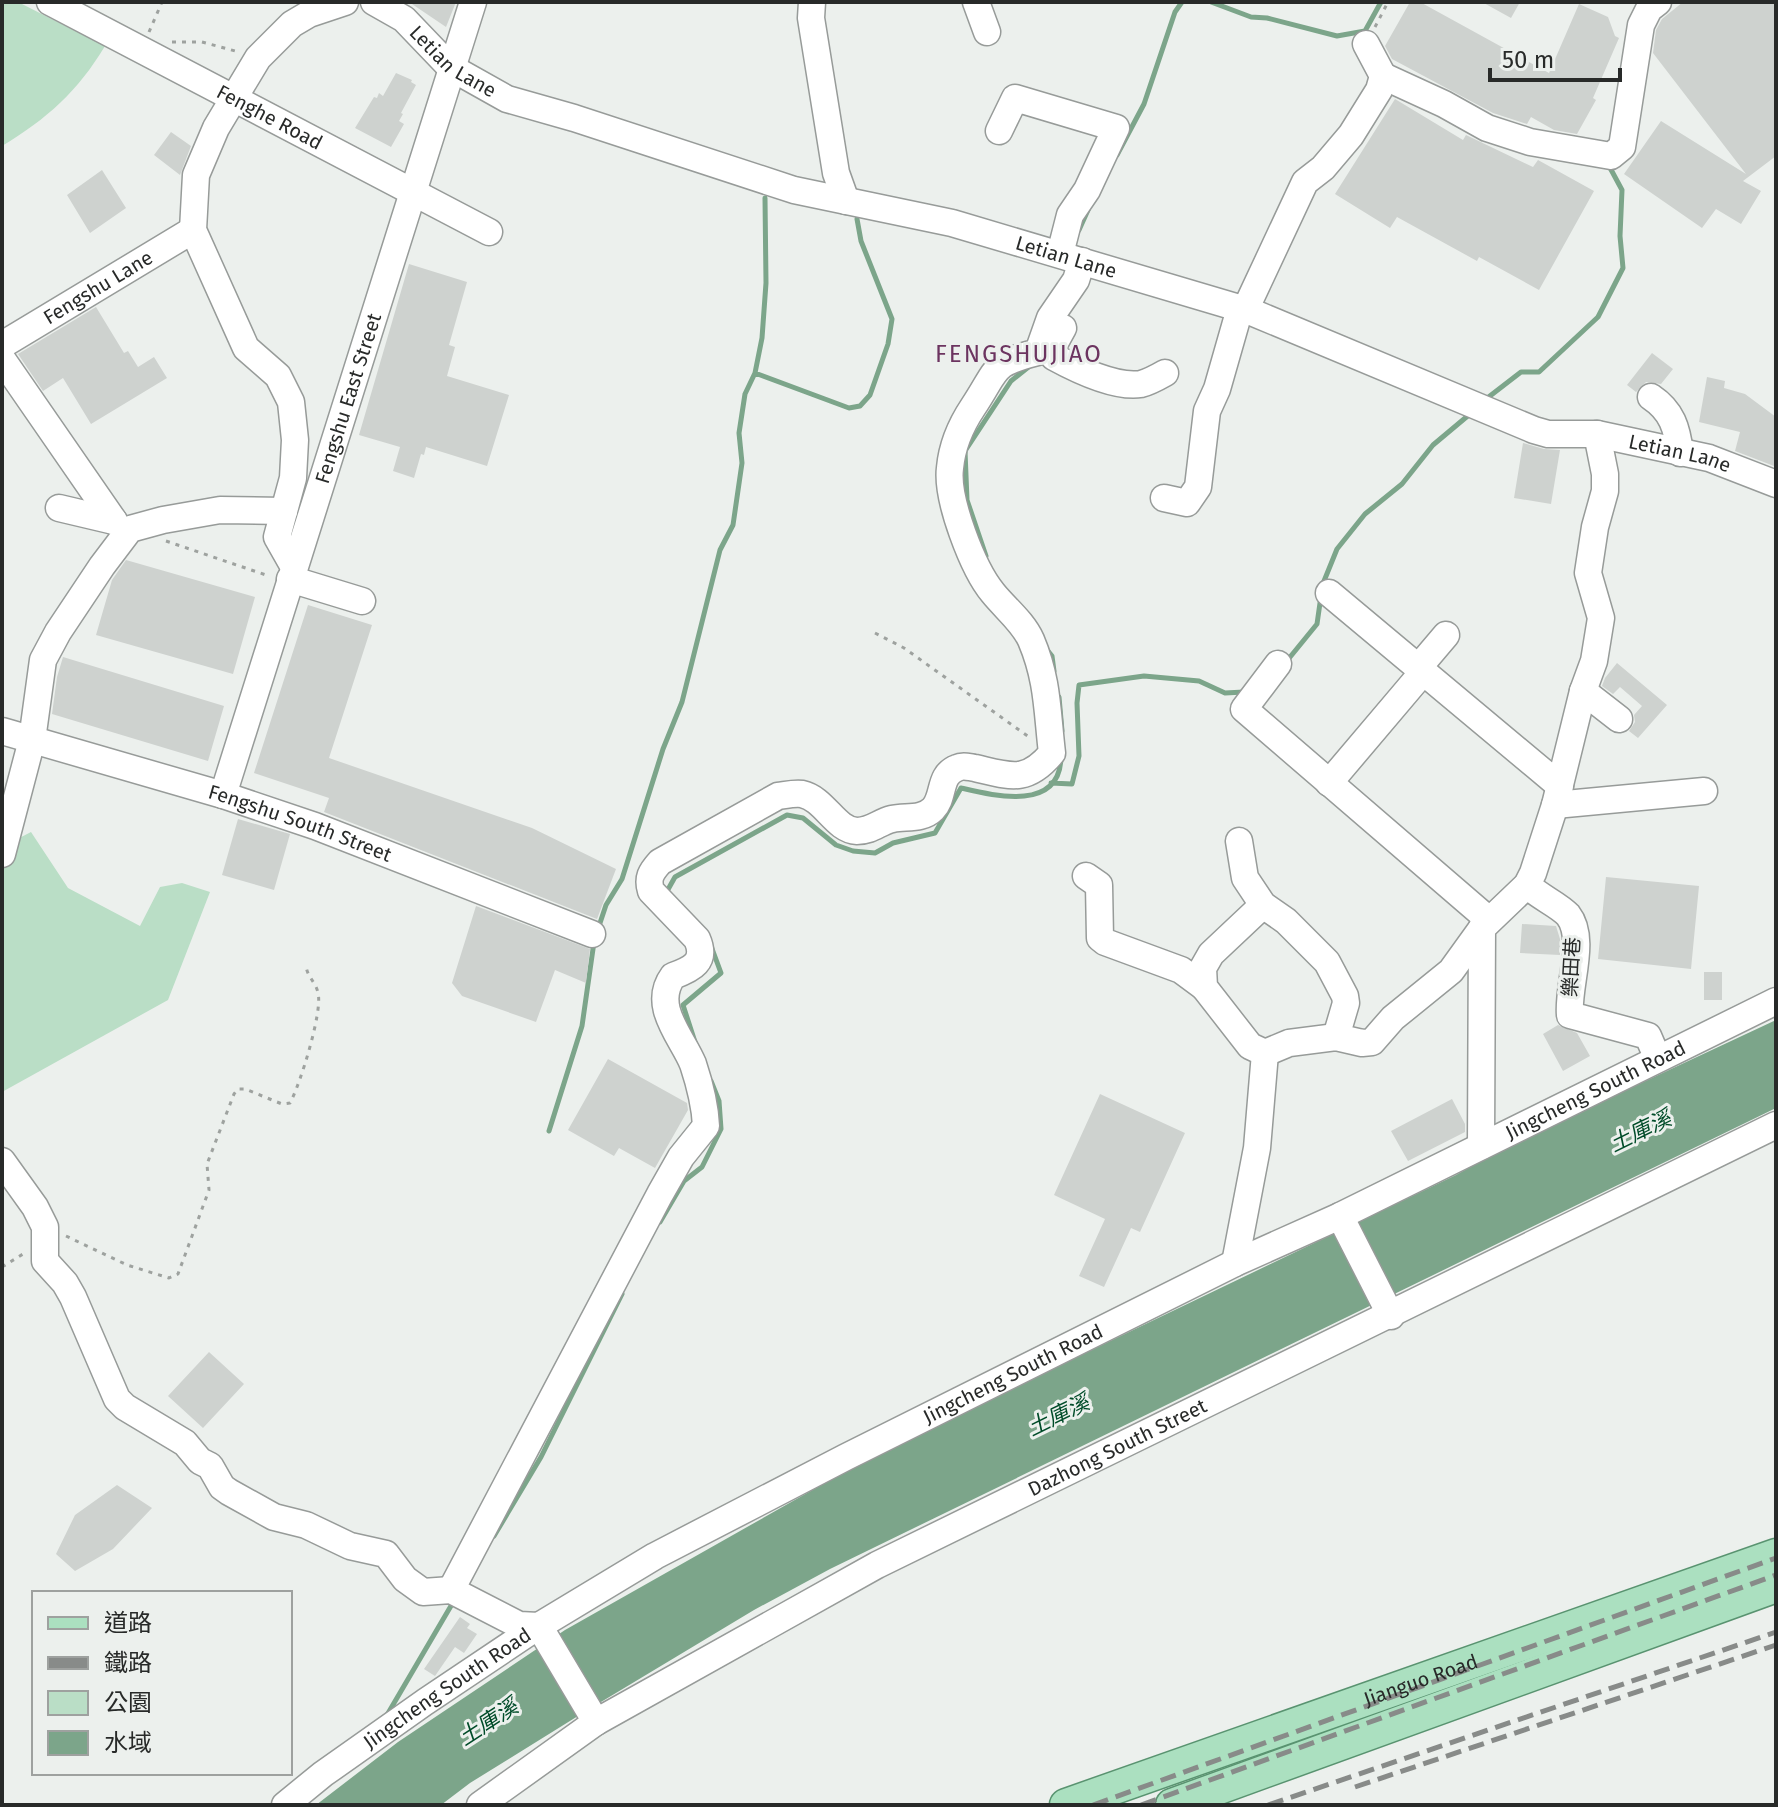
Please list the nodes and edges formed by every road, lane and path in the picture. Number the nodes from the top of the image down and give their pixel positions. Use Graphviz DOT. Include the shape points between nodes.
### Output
graph roads {
  1 [pos="50,2"];
  2 [pos="162,2"];
  3 [pos="345,2"];
  4 [pos="374,2"];
  5 [pos="473,2"];
  6 [pos="812,2"];
  7 [pos="976,2"];
  8 [pos="1388,2"];
  9 [pos="1658,2"];
  10 [pos="987,32"];
  11 [pos="1366,44"];
  12 [pos="142,50"];
  13 [pos="258,58"];
  14 [pos="450,67"];
  15 [pos="1383,76"];
  16 [pos="234,100"];
  17 [pos="999,131"];
  18 [pos="413,192"];
  19 [pos="846,201"];
  20 [pos="193,230"];
  21 [pos="489,232"];
  22 [pos="1080,260"];
  23 [pos="1244,310"];
  24 [pos="2,345"];
  25 [pos="2,359"];
  26 [pos="1165,373"];
  27 [pos="1651,397"];
  28 [pos="1597,434"];
  29 [pos="1680,453"];
  30 [pos="1776,484"];
  31 [pos="1164,498"];
  32 [pos="59,508"];
  33 [pos="284,511"];
  34 [pos="122,525"];
  35 [pos="292,573"];
  36 [pos="1329,593"];
  37 [pos="362,601"];
  38 [pos="875,633"];
  39 [pos="1446,635"];
  40 [pos="1278,664"];
  41 [pos="1421,670"];
  42 [pos="1583,691"];
  43 [pos="1619,719"];
  44 [pos="2,731"];
  45 [pos="32,740"];
  46 [pos="1052,753"];
  47 [pos="1329,783"];
  48 [pos="1704,791"];
  49 [pos="223,795"];
  50 [pos="1557,796"];
  51 [pos="1239,841"];
  52 [pos="2,854"];
  53 [pos="1086,876"];
  54 [pos="1527,885"];
  55 [pos="1263,905"];
  56 [pos="1485,924"];
  57 [pos="592,934"];
  58 [pos="306,964"];
  59 [pos="1204,987"];
  60 [pos="1776,1001"];
  61 [pos="1336,1037"];
  62 [pos="1265,1053"];
  63 [pos="1657,1057"];
  64 [pos="1776,1125"];
  65 [pos="1481,1146"];
  66 [pos="2,1161"];
  67 [pos="1342,1220"];
  68 [pos="45,1227"];
  69 [pos="1235,1263"];
  70 [pos="1387,1309"];
  71 [pos="1776,1555"];
  72 [pos="1776,1586"];
  73 [pos="451,1590"];
  74 [pos="541,1629"];
  75 [pos="596,1722"];
  76 [pos="285,1805"];
  77 [pos="480,1805"];
  78 [pos="1066,1805"];
  79 [pos="1172,1805"];
  1 -- 12 [label="street, Fenghe Road"];
  2 -- 12 [label="path"];
  3 -- 13 [label="street" via="292,24"];
  4 -- 14 [label="street, Letian Lane" via="404,19"];
  5 -- 14 [label="street, Fengshu East Street"];
  6 -- 19 [label="street" via="836,173"];
  7 -- 10 [label="street"];
  8 -- 11 [label="path"];
  9 -- 15 [label="street" via="1641,25 1622,147 1611,156 1530,142 1487,128"];
  11 -- 15 [label="street"];
  12 -- 13 [label="path" via="166,42 202,42"];
  12 -- 16 [label="street, Fenghe Road"];
  13 -- 16 [label="street"];
  14 -- 18 [label="street, Fengshu East Street"];
  14 -- 19 [label="street, Letian Lane" via="507,99 794,190"];
  15 -- 23 [label="street" via="1351,135 1305,182"];
  16 -- 18 [label="street, Fenghe Road"];
  16 -- 20 [label="street" via="196,175"];
  17 -- 22 [label="street" via="1015,98 1116,128 1070,215"];
  18 -- 21 [label="street, Fenghe Road"];
  18 -- 35 [label="street, Fengshu East Street"];
  19 -- 22 [label="street, Letian Lane" via="952,223"];
  20 -- 24 [label="street, Fengshu Lane"];
  20 -- 33 [label="street" via="246,348 278,376 291,402 293,478"];
  22 -- 23 [label="street, Letian Lane"];
  22 -- 26 [label="street" via="1052,348 1054,357 1128,384 1143,384"];
  22 -- 46 [label="street" via="1076,280 1050,318 1038,352 1006,360 993,372 958,434 950,469 950,489 969,552 991,591 1028,635 1039,662"];
  23 -- 28 [label="street, Letian Lane" via="1534,430"];
  23 -- 31 [label="street" via="1207,411 1198,487 1187,503"];
  25 -- 34 [label="street"];
  27 -- 29 [label="street" via="1675,422"];
  28 -- 29 [label="street, Letian Lane"];
  28 -- 42 [label="street" via="1605,491 1588,573 1600,622"];
  29 -- 30 [label="street, Letian Lane" via="1709,458"];
  32 -- 34 [label="street"];
  33 -- 34 [label="street" via="220,510"];
  33 -- 35 [label="street" via="277,537"];
  34 -- 35 [label="path" via="266,576"];
  34 -- 45 [label="street" via="43,660"];
  35 -- 37 [label="street"];
  35 -- 49 [label="street, Fengshu East Street"];
  36 -- 41 [label="street"];
  38 -- 46 [label="path"];
  39 -- 41 [label="street"];
  40 -- 47 [label="street" via="1244,709"];
  41 -- 47 [label="street"];
  41 -- 50 [label="street"];
  42 -- 43 [label="street"];
  42 -- 50 [label="street"];
  44 -- 45 [label="street, Fengshu South Street"];
  45 -- 49 [label="street, Fengshu South Street"];
  45 -- 52 [label="street"];
  46 -- 73 [label="street" via="1040,767 1015,777 955,768 931,811 870,830 845,828 810,797 778,796 660,862 650,873 651,891 701,948 696,965 673,976 665,992 670,1022 696,1074 706,1126 660,1194"];
  47 -- 56 [label="street"];
  48 -- 50 [label="street"];
  49 -- 57 [label="street, Fengshu South Street"];
  50 -- 54 [label="street"];
  51 -- 55 [label="street" via="1245,878"];
  53 -- 59 [label="street" via="1099,885 1100,938 1181,970"];
  54 -- 56 [label="street"];
  54 -- 63 [label="street, 樂田巷" via="1567,914 1573,926 1570,1015 1648,1036"];
  55 -- 59 [label="street" via="1211,954 1203,968"];
  55 -- 61 [label="street" via="1327,962 1346,1003"];
  56 -- 61 [label="street" via="1451,971 1372,1042"];
  56 -- 65 [label="street"];
  58 -- 68 [label="path" via="319,993 293,1097 282,1104 245,1089 234,1094 207,1164 209,1190 178,1274 169,1278 127,1265"];
  59 -- 62 [label="street" via="1250,1046"];
  60 -- 63 [label="street, Jingcheng South Road"];
  61 -- 62 [label="street" via="1289,1043"];
  62 -- 69 [label="street" via="1257,1148"];
  63 -- 65 [label="street, Jingcheng South Road"];
  64 -- 70 [label="street, Dazhong South Street" via="1427,1295"];
  65 -- 67 [label="street, Jingcheng South Road"];
  66 -- 68 [label="street"];
  67 -- 69 [label="street, Jingcheng South Road"];
  67 -- 70 [label="street"];
  68 -- 73 [label="street" via="45,1261 73,1297 125,1407 185,1443 210,1466 222,1487 263,1511 350,1546 386,1554 423,1592"];
  69 -- 74 [label="street, Jingcheng South Road" via="655,1556"];
  70 -- 75 [label="street, Dazhong South Street" via="877,1565"];
  71 -- 78 [label="main road, Jianguo Road"];
  72 -- 79 [label="main road, Jianguo Road"];
  73 -- 74 [label="street" via="519,1625"];
  74 -- 75 [label="street"];
  74 -- 76 [label="street, Jingcheng South Road" via="396,1722"];
  75 -- 77 [label="street, Dazhong South Street"];
}
